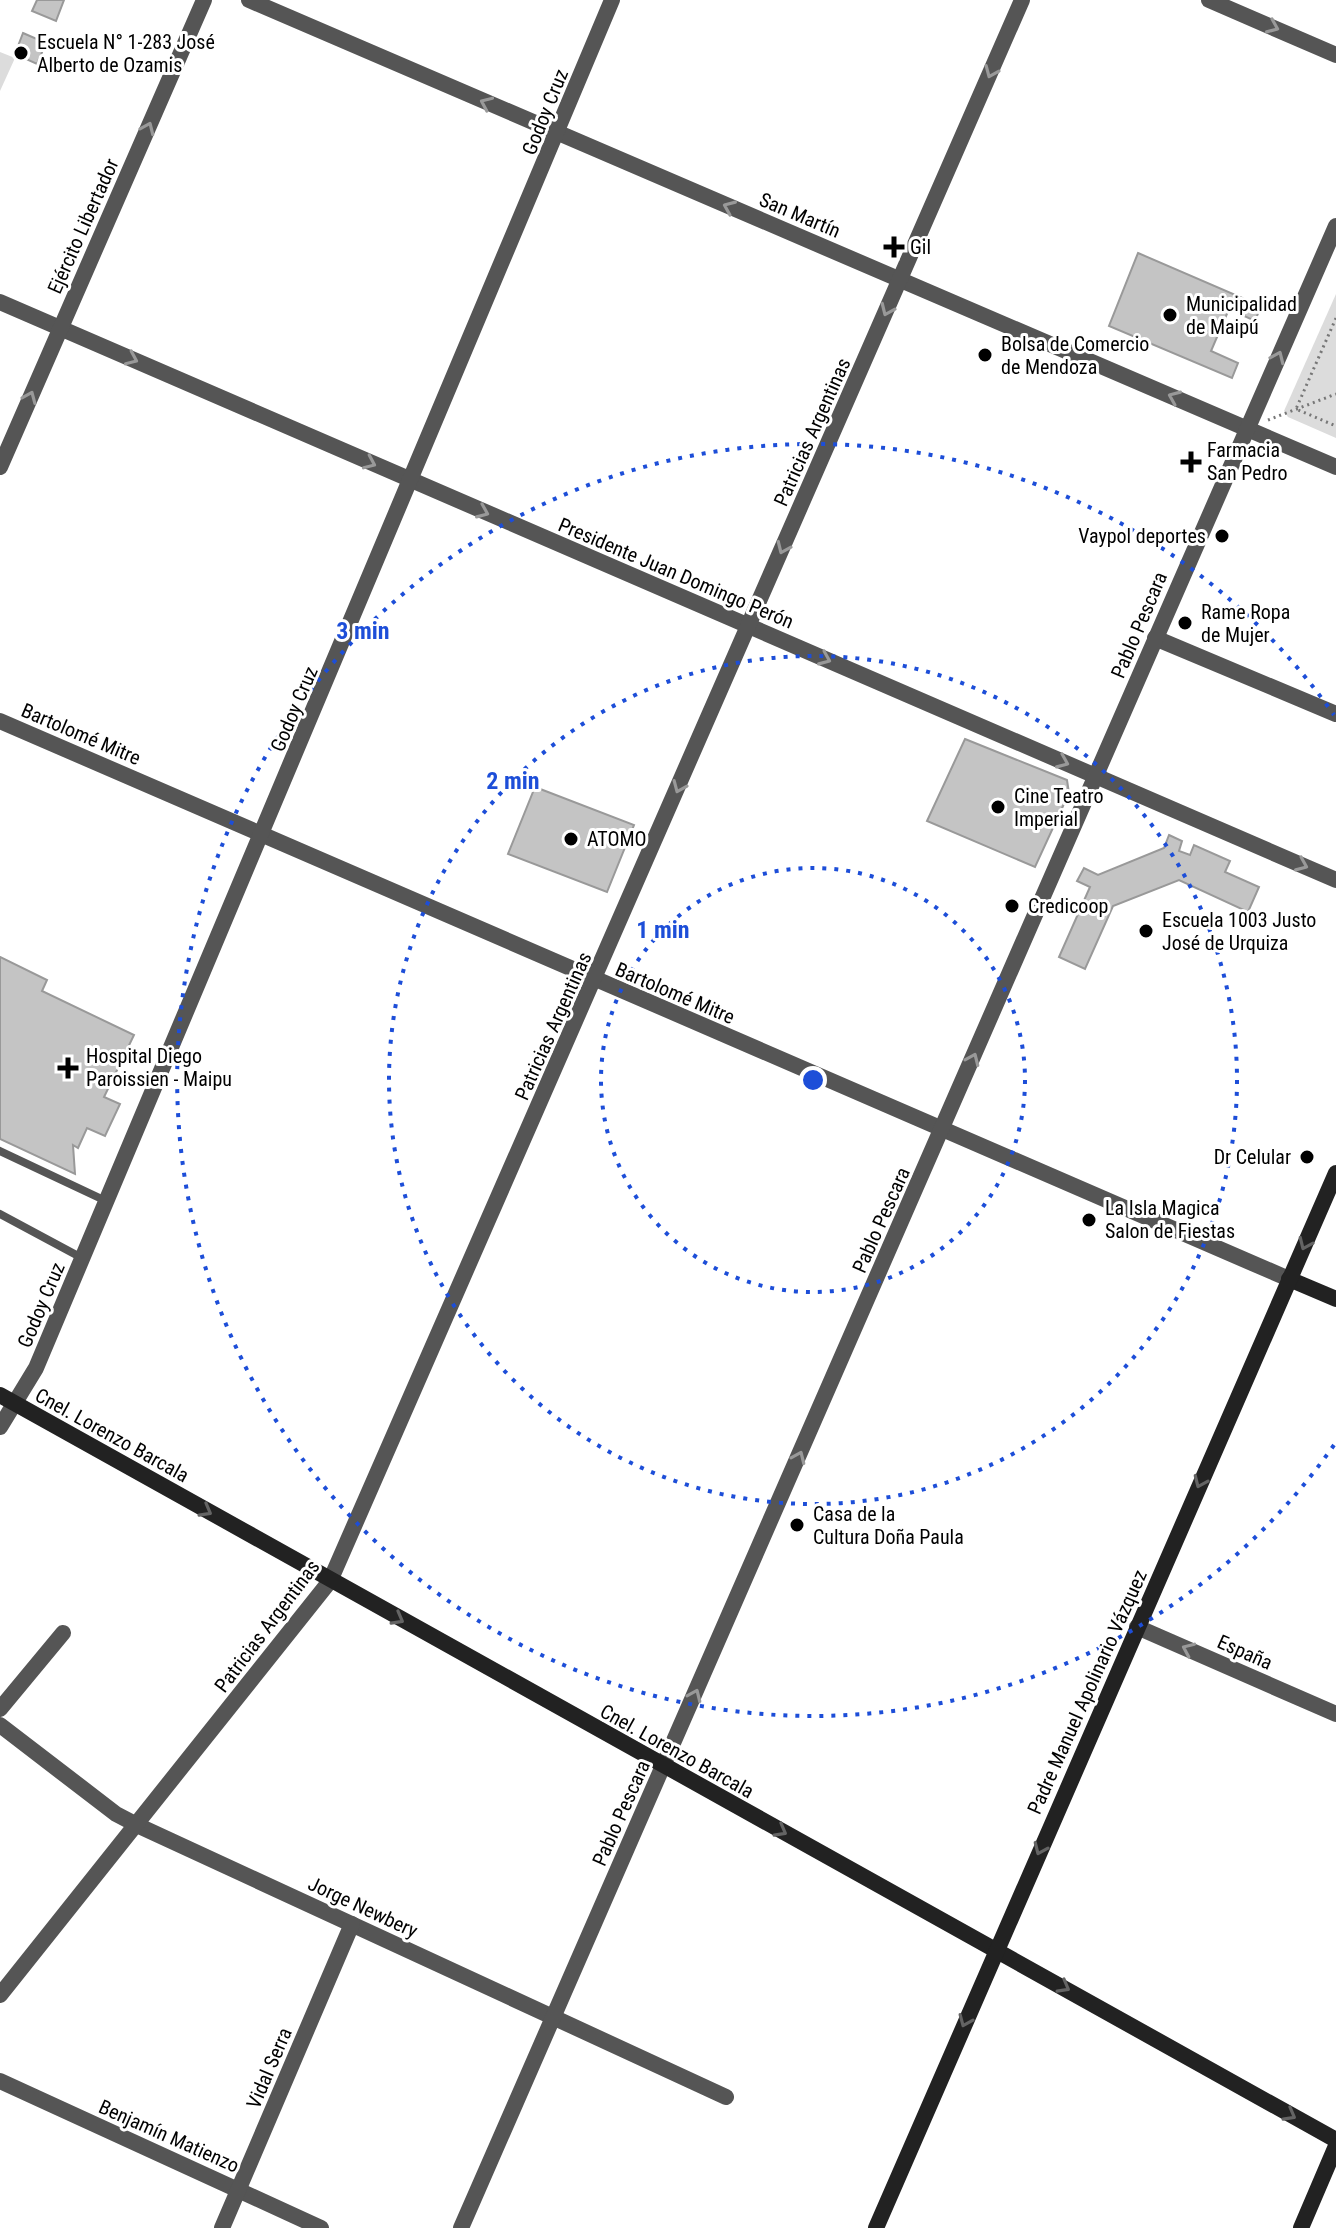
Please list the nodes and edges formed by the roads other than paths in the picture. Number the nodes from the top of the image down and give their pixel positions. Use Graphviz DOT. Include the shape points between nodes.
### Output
graph roads {
  1 [pos="204,0"];
  2 [pos="249,0"];
  3 [pos="612,0"];
  4 [pos="1022,0"];
  5 [pos="1209,0"];
  6 [pos="1336,55"];
  7 [pos="557,134"];
  8 [pos="1336,226"];
  9 [pos="900,280"];
  10 [pos="0,302"];
  11 [pos="61,327"];
  12 [pos="1246,428"];
  13 [pos="0,467"];
  14 [pos="1336,467"];
  15 [pos="412,481"];
  16 [pos="748,626"];
  17 [pos="1155,638"];
  18 [pos="1336,714"];
  19 [pos="0,721"];
  20 [pos="1097,777"];
  21 [pos="263,835"];
  22 [pos="1336,880"];
  23 [pos="595,980"];
  24 [pos="942,1130"];
  25 [pos="0,1151"];
  26 [pos="1336,1173"];
  27 [pos="107,1201"];
  28 [pos="0,1214"];
  29 [pos="82,1258"];
  30 [pos="1289,1279"];
  31 [pos="1336,1299"];
  32 [pos="0,1395"];
  33 [pos="16,1404"];
  34 [pos="0,1427"];
  35 [pos="330,1581"];
  36 [pos="1137,1627"];
  37 [pos="63,1633"];
  38 [pos="0,1709"];
  39 [pos="1336,1714"];
  40 [pos="0,1725"];
  41 [pos="664,1766"];
  42 [pos="139,1826"];
  43 [pos="352,1924"];
  44 [pos="996,1949"];
  45 [pos="0,1995"];
  46 [pos="553,2016"];
  47 [pos="0,2081"];
  48 [pos="726,2097"];
  49 [pos="1336,2143"];
  50 [pos="239,2190"];
  51 [pos="222,2228"];
  52 [pos="321,2228"];
  53 [pos="461,2228"];
  54 [pos="876,2228"];
  55 [pos="1301,2228"];
  11 -- 1 [label="street, Ejército Libertador, one-way"];
  7 -- 2 [label="street, San Martín, one-way"];
  3 -- 7 [label="street, Godoy Cruz"];
  4 -- 9 [label="street, Patricias Argentinas, one-way"];
  5 -- 6 [label="street, one-way"];
  9 -- 7 [label="street, San Martín, one-way"];
  7 -- 15 [label="street, Godoy Cruz"];
  12 -- 8 [label="street, Pablo Pescara, one-way"];
  12 -- 9 [label="street, San Martín, one-way"];
  9 -- 16 [label="street, Patricias Argentinas, one-way"];
  10 -- 11 [label="street, Presidente Juan Domingo Perón"];
  13 -- 11 [label="street, Ejército Libertador, one-way"];
  11 -- 15 [label="street, Presidente Juan Domingo Perón, one-way"];
  12 -- 14 [label="street, San Martín"];
  12 -- 17 [label="street, Pablo Pescara"];
  15 -- 16 [label="street, Presidente Juan Domingo Perón, one-way"];
  15 -- 21 [label="street, Godoy Cruz"];
  16 -- 20 [label="street, Presidente Juan Domingo Perón, one-way"];
  16 -- 23 [label="street, Patricias Argentinas, one-way"];
  17 -- 18 [label="street"];
  17 -- 20 [label="street, Pablo Pescara"];
  19 -- 21 [label="street, Bartolomé Mitre"];
  20 -- 22 [label="street, Presidente Juan Domingo Perón, one-way"];
  24 -- 20 [label="street, Pablo Pescara, one-way"];
  21 -- 23 [label="street, Bartolomé Mitre"];
  21 -- 27 [label="street, Godoy Cruz"];
  23 -- 24 [label="street, Bartolomé Mitre"];
  23 -- 35 [label="street, Patricias Argentinas"];
  24 -- 30 [label="street, Bartolomé Mitre"];
  41 -- 24 [label="street, Pablo Pescara, one-way"];
  25 -- 27 [label="lane"];
  26 -- 30 [label="street, Padre Manuel Apolinario Vázquez, one-way"];
  27 -- 29 [label="street, Godoy Cruz"];
  28 -- 29 [label="lane"];
  29 -- 33 [label="street, Godoy Cruz"];
  30 -- 31 [label="street, Bartolomé Mitre"];
  30 -- 36 [label="street, Padre Manuel Apolinario Vázquez, one-way"];
  32 -- 33 [label="street, Cnel. Lorenzo Barcala"];
  33 -- 34 [label="street, Godoy Cruz"];
  33 -- 35 [label="street, Cnel. Lorenzo Barcala, one-way"];
  35 -- 41 [label="street, Cnel. Lorenzo Barcala, one-way"];
  35 -- 42 [label="street, Patricias Argentinas"];
  39 -- 36 [label="street, España, one-way"];
  36 -- 44 [label="street, Padre Manuel Apolinario Vázquez, one-way"];
  37 -- 38 [label="street"];
  40 -- 42 [label="street, Jorge Newbery"];
  41 -- 44 [label="street, Cnel. Lorenzo Barcala, one-way"];
  41 -- 46 [label="street, Pablo Pescara"];
  42 -- 43 [label="street, Jorge Newbery"];
  42 -- 45 [label="street, Patricias Argentinas"];
  43 -- 46 [label="street, Jorge Newbery"];
  43 -- 50 [label="street, Vidal Serra"];
  44 -- 49 [label="street, Cnel. Lorenzo Barcala, one-way"];
  44 -- 54 [label="street, Padre Manuel Apolinario Vázquez, one-way"];
  46 -- 48 [label="street, Jorge Newbery"];
  46 -- 53 [label="street, Pablo Pescara"];
  47 -- 50 [label="street, Benjamín Matienzo"];
  49 -- 55 [label="street"];
  50 -- 51 [label="street, Vidal Serra"];
  50 -- 52 [label="street, Benjamín Matienzo"];
}
